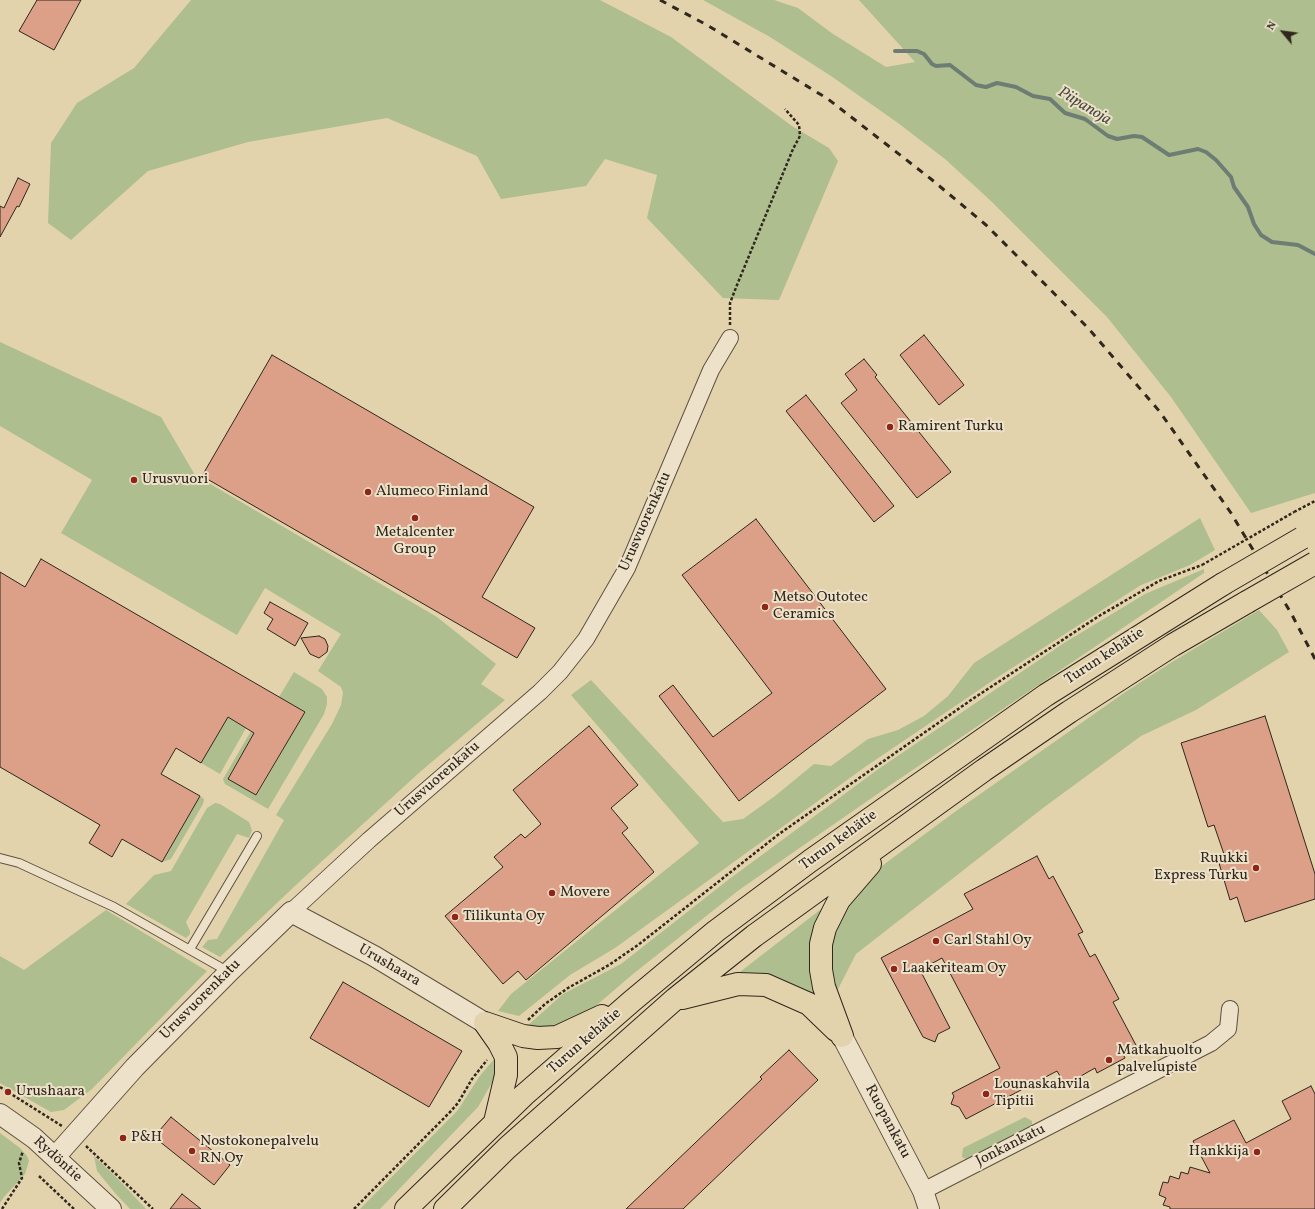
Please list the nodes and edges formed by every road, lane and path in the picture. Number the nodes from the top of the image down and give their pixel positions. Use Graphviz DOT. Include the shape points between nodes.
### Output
graph roads {
  1 [pos="785,109"];
  2 [pos="730,338"];
  3 [pos="1315,501"];
  4 [pos="1308,534"];
  5 [pos="1315,563"];
  6 [pos="934,789"];
  7 [pos="902,829"];
  8 [pos="257,836"];
  9 [pos="0,858"];
  10 [pos="291,912"];
  11 [pos="190,949"];
  12 [pos="229,972"];
  13 [pos="675,999"];
  14 [pos="632,1001"];
  15 [pos="1230,1009"];
  16 [pos="485,1023"];
  17 [pos="524,1024"];
  18 [pos="842,1036"];
  19 [pos="489,1058"];
  20 [pos="0,1087"];
  21 [pos="0,1114"];
  22 [pos="57,1122"];
  23 [pos="495,1122"];
  24 [pos="23,1151"];
  25 [pos="99,1156"];
  26 [pos="55,1157"];
  27 [pos="39,1176"];
  28 [pos="926,1200"];
  29 [pos="2,1209"];
  30 [pos="74,1209"];
  31 [pos="111,1209"];
  32 [pos="152,1209"];
  33 [pos="354,1209"];
  34 [pos="406,1209"];
  35 [pos="445,1209"];
  1 -- 2 [label="path" via="799,126 800,136 730,303"];
  2 -- 10 [label="street, Urusvuorenkatu" via="711,370 627,568 586,639 540,692 369,840"];
  3 -- 17 [label="path, bridge" via="1202,565 1152,584 974,698 779,834 609,966 568,988 545,1004"];
  4 -- 6 [label="highway, Turun kehätie, bridge" via="1046,695"];
  5 -- 6 [label="highway, Turun kehätie, bridge" via="1173,645 1075,708"];
  6 -- 7 [label="highway, Turun kehätie"];
  6 -- 14 [label="highway, Turun kehätie" via="810,861 716,931"];
  7 -- 13 [label="highway, Turun kehätie" via="754,936"];
  7 -- 18 [label="highway" via="846,890 831,913 825,928 821,944 821,970 824,987"];
  8 -- 11 [label="lane"];
  9 -- 11 [label="lane" via="19,863 114,907"];
  10 -- 12 [label="street, Urusvuorenkatu"];
  10 -- 16 [label="street, Urushaara" via="374,956"];
  11 -- 12 [label="lane"];
  12 -- 26 [label="street, Urusvuorenkatu" via="135,1067"];
  13 -- 18 [label="highway" via="738,984 766,985 809,1004"];
  13 -- 35 [label="highway, Turun kehätie" via="507,1148"];
  14 -- 16 [label="highway" via="556,1037 523,1036"];
  14 -- 23 [label="highway, Turun kehätie"];
  15 -- 28 [label="street, Jonkankatu" via="1228,1029 1211,1043"];
  16 -- 23 [label="highway" via="506,1057 506,1075"];
  18 -- 28 [label="street, Ruopankatu"];
  19 -- 33 [label="path" via="478,1070 451,1112"];
  20 -- 22 [label="path"];
  21 -- 26 [label="street, Rydöntie" via="34,1138"];
  23 -- 34 [label="highway, Turun kehätie"];
  24 -- 29 [label="path" via="19,1163 22,1178"];
  25 -- 32 [label="path"];
  26 -- 31 [label="street, Rydöntie"];
  27 -- 30 [label="path"];
}
